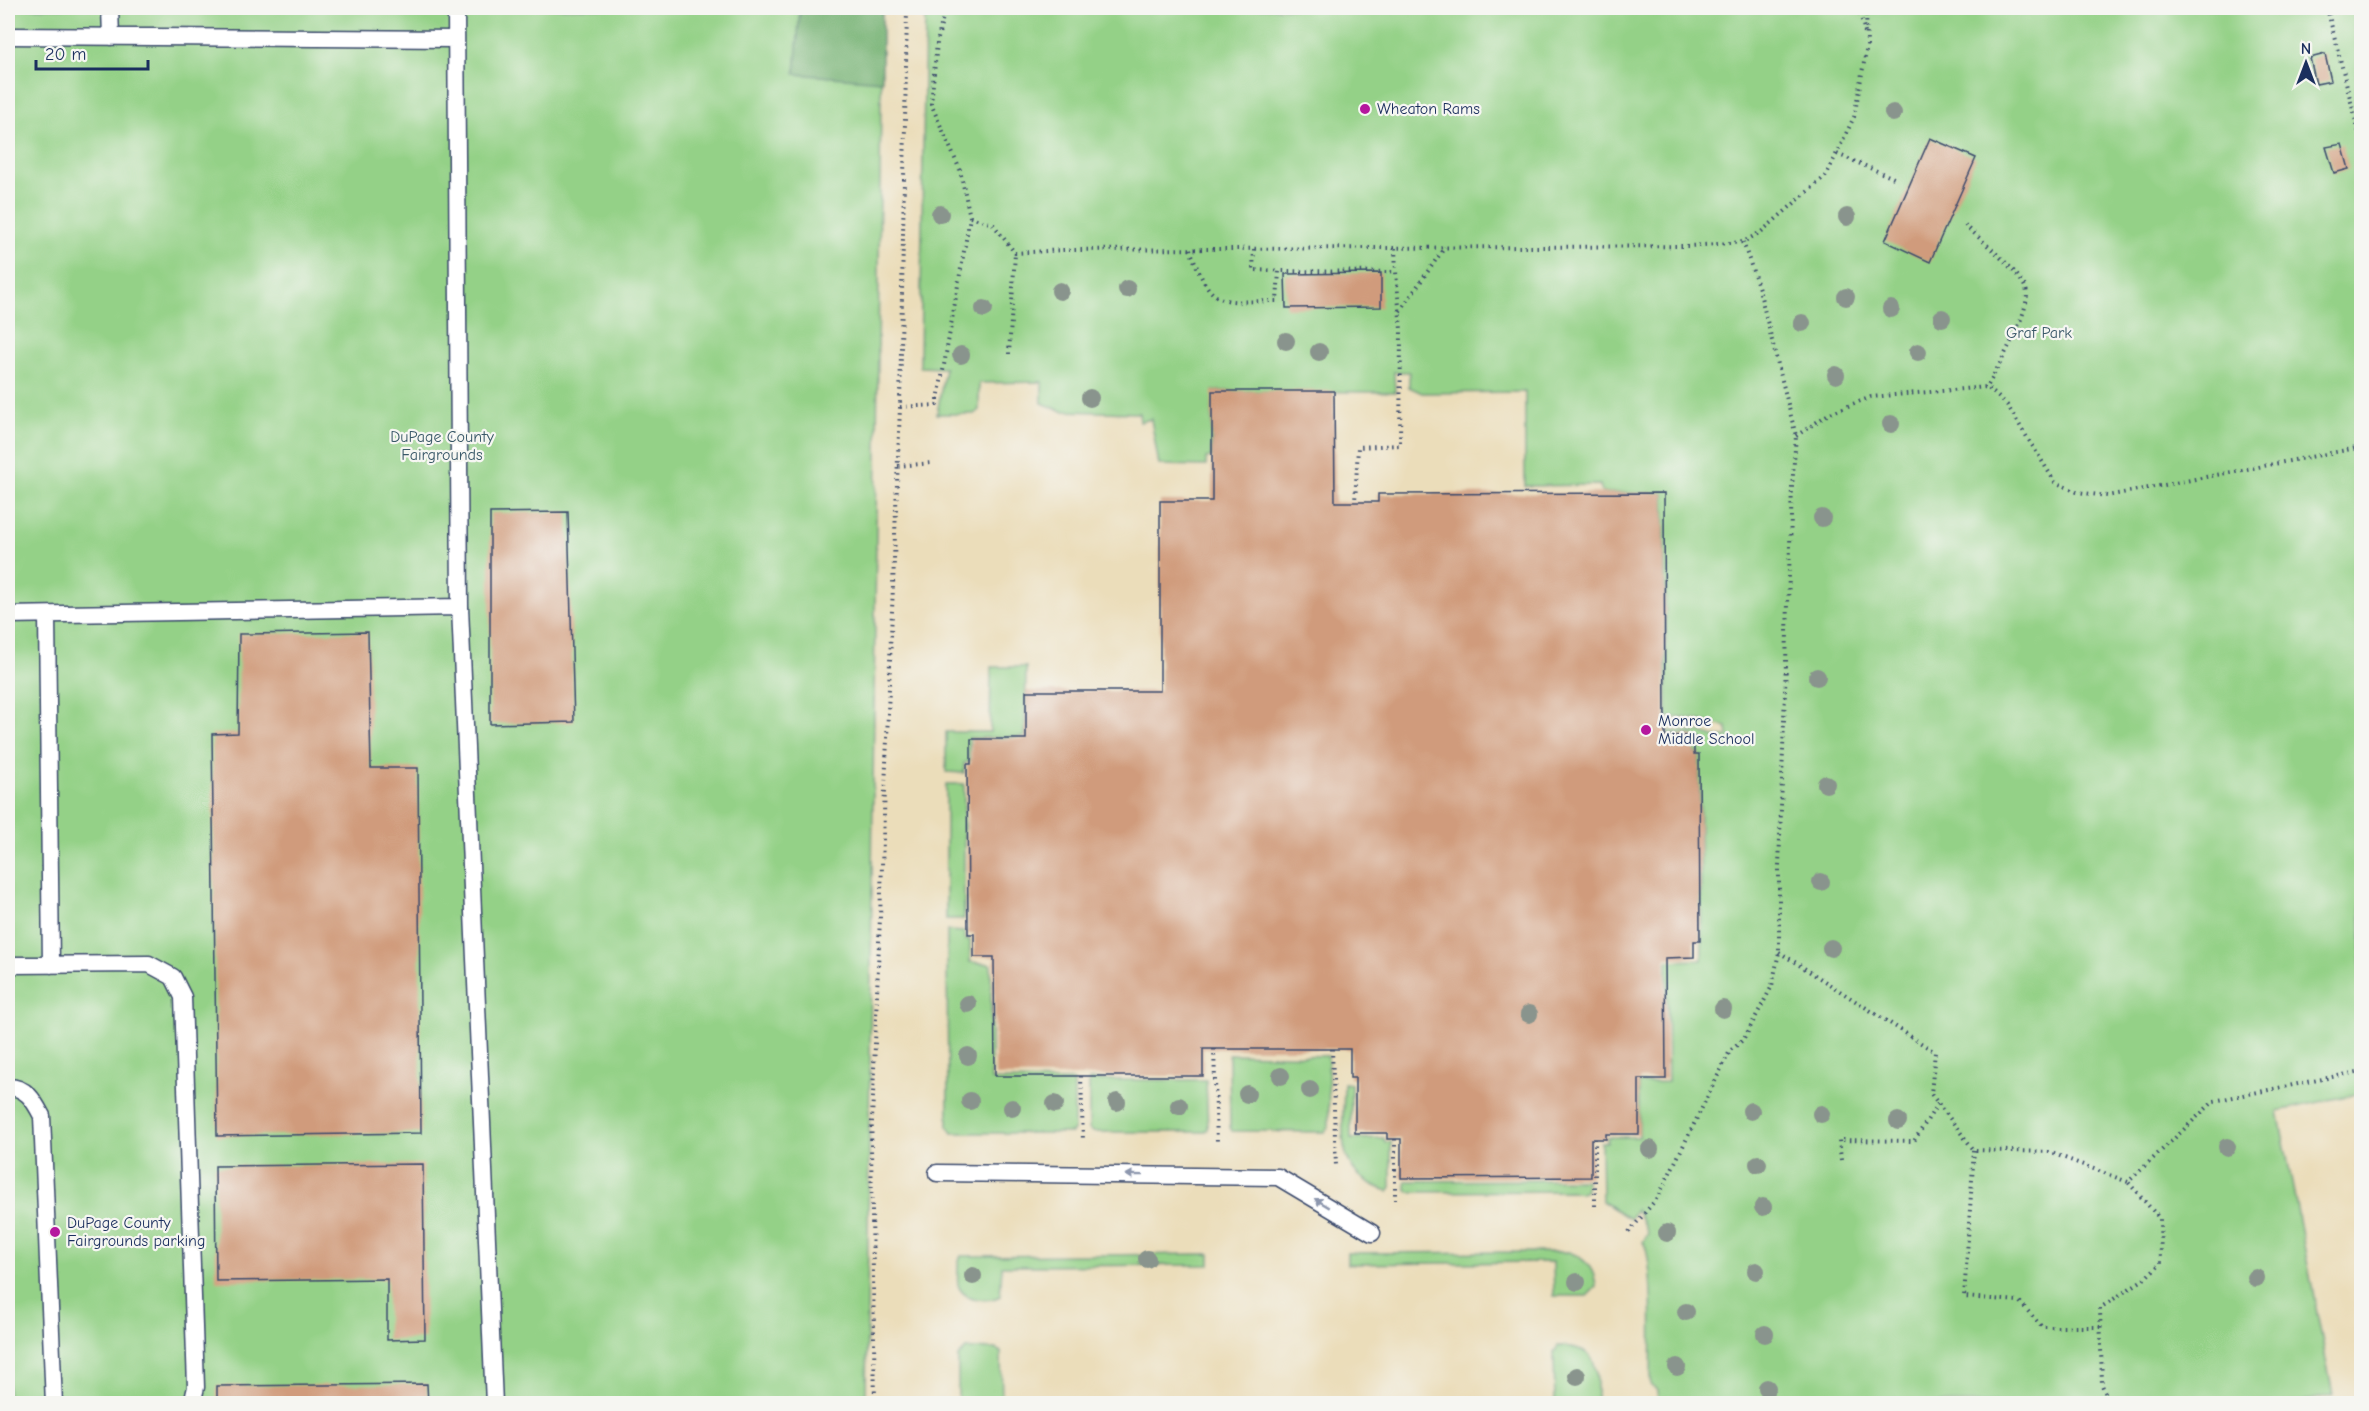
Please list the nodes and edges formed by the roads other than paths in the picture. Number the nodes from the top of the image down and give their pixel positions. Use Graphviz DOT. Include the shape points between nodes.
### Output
graph roads {
  1 [pos="110,8"];
  2 [pos="456,8"];
  3 [pos="8,36"];
  4 [pos="111,37"];
  5 [pos="456,39"];
  6 [pos="460,607"];
  7 [pos="8,615"];
  8 [pos="47,616"];
  9 [pos="8,965"];
  10 [pos="51,965"];
  11 [pos="8,1087"];
  12 [pos="937,1173"];
  13 [pos="1372,1233"];
  14 [pos="54,1404"];
  15 [pos="192,1404"];
  16 [pos="495,1404"];
  1 -- 4 [label="lane"];
  2 -- 5 [label="lane"];
  3 -- 4 [label="lane"];
  4 -- 5 [label="lane"];
  5 -- 6 [label="lane"];
  6 -- 8 [label="lane"];
  6 -- 16 [label="lane"];
  7 -- 8 [label="lane"];
  8 -- 10 [label="lane"];
  9 -- 10 [label="lane"];
  10 -- 15 [label="lane" via="149,964 173,977 183,998 196,1387"];
  11 -- 14 [label="lane" via="32,1096 42,1116"];
  13 -- 12 [label="lane, one-way" via="1278,1177"];
}
